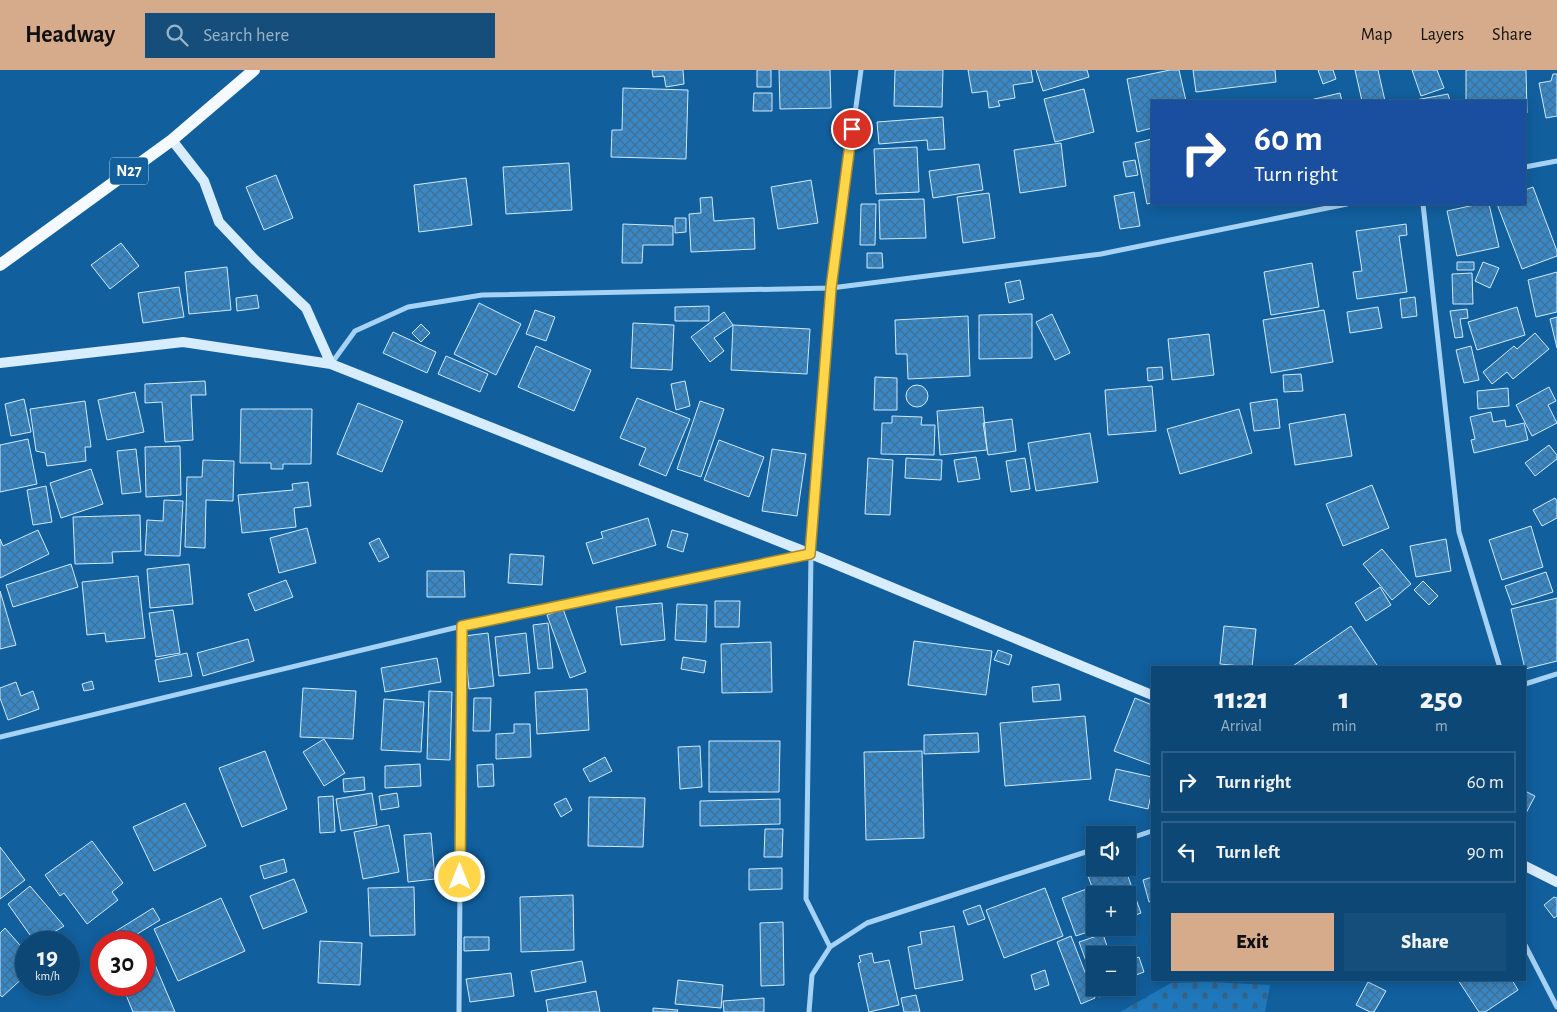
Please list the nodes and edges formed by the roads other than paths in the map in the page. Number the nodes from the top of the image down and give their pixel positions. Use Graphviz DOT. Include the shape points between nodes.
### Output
graph roads {
  1 [pos="254,70"];
  2 [pos="861,70"];
  3 [pos="172,140"];
  4 [pos="1557,161"];
  5 [pos="1526,167"];
  6 [pos="1342,205"];
  7 [pos="1423,205"];
  8 [pos="0,266"];
  9 [pos="831,288"];
  10 [pos="0,363"];
  11 [pos="331,364"];
  12 [pos="810,554"];
  13 [pos="462,626"];
  14 [pos="1499,666"];
  15 [pos="1557,674"];
  16 [pos="1526,684"];
  17 [pos="1151,695"];
  18 [pos="0,737"];
  19 [pos="1151,831"];
  20 [pos="1136,836"];
  21 [pos="1086,852"];
  22 [pos="1526,866"];
  23 [pos="1557,882"];
  24 [pos="830,947"];
  25 [pos="1526,947"];
  26 [pos="1557,1007"];
  27 [pos="459,1012"];
  28 [pos="809,1012"];
  1 -- 3 [label="main road, N27"];
  2 -- 9 [label="street"];
  3 -- 8 [label="main road, N27"];
  3 -- 11 [label="street" via="204,181 219,222 306,308"];
  4 -- 5 [label="street"];
  6 -- 9 [label="street" via="1101,254"];
  7 -- 14 [label="street" via="1459,532"];
  9 -- 11 [label="street" via="482,295 408,307 390,315 355,331"];
  9 -- 12 [label="street"];
  10 -- 11 [label="street" via="183,342"];
  11 -- 12 [label="street"];
  12 -- 13 [label="street"];
  12 -- 17 [label="street"];
  12 -- 24 [label="street" via="806,899"];
  13 -- 18 [label="street"];
  13 -- 27 [label="street"];
  15 -- 16 [label="street"];
  19 -- 20 [label="street"];
  21 -- 24 [label="street" via="867,923"];
  22 -- 23 [label="street"];
  24 -- 28 [label="street" via="812,975"];
  25 -- 26 [label="street"];
}
